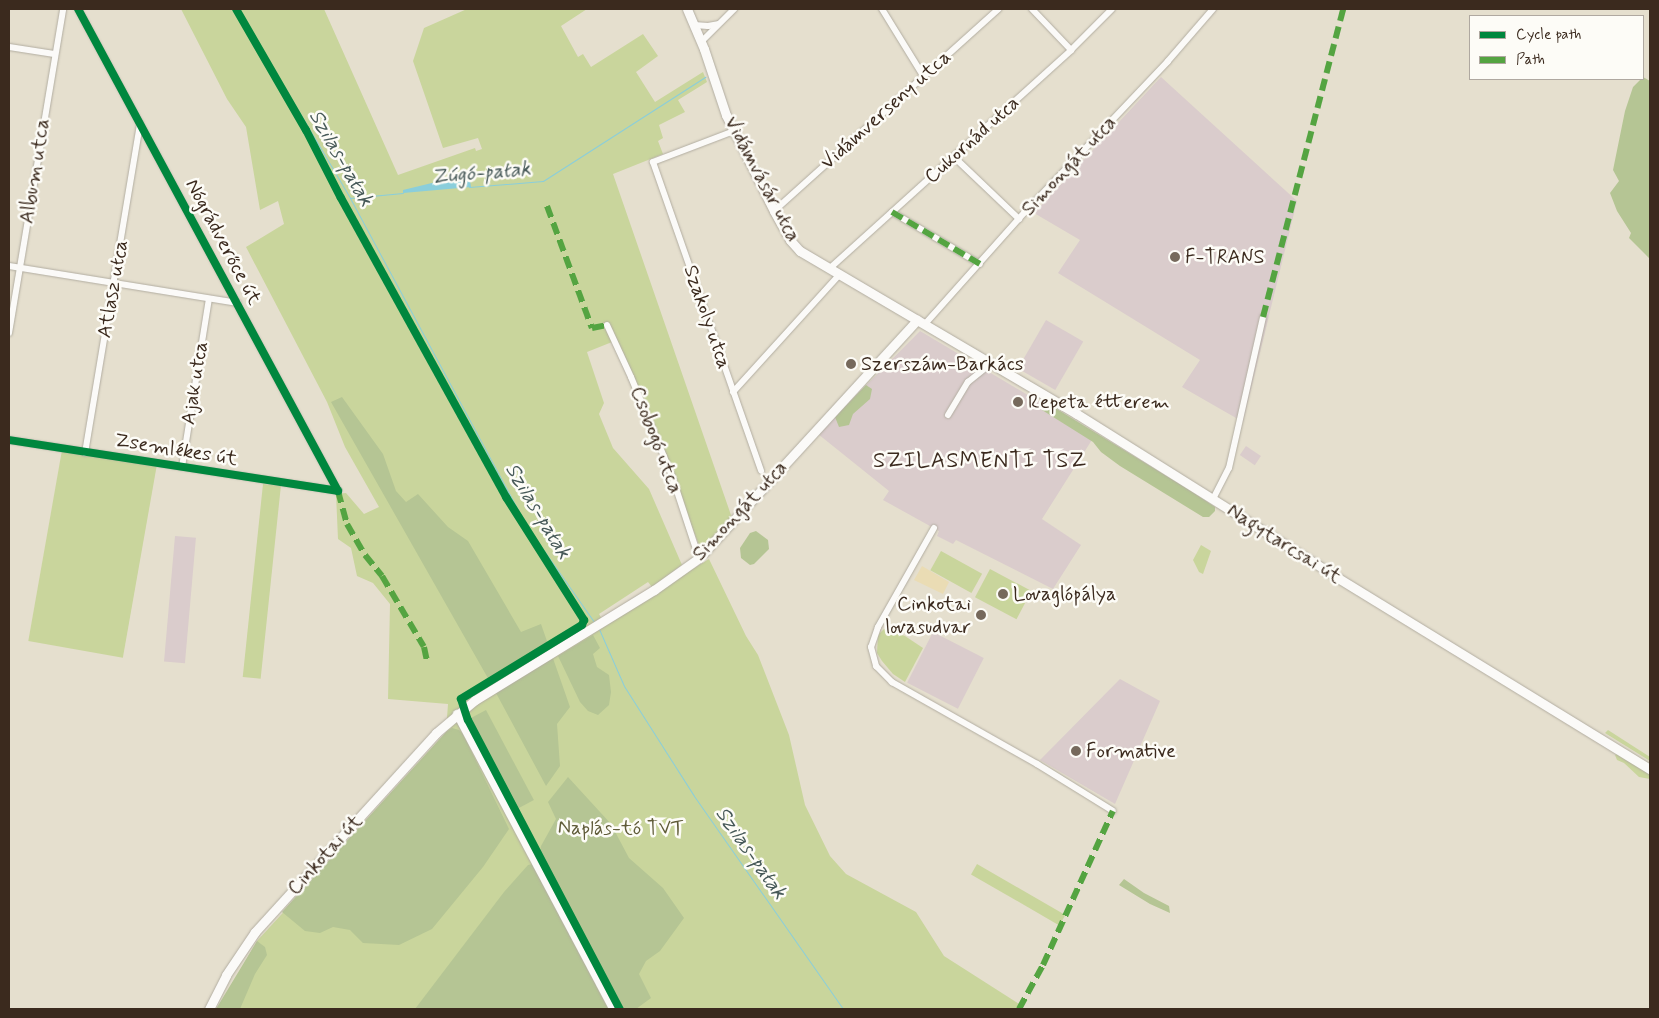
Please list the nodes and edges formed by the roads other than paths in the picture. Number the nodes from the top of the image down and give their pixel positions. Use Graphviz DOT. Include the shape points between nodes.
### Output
graph roads {
  1 [pos="62,9"];
  2 [pos="78,9"];
  3 [pos="687,9"];
  4 [pos="734,9"];
  5 [pos="882,9"];
  6 [pos="998,9"];
  7 [pos="1032,9"];
  8 [pos="1112,9"];
  9 [pos="1213,9"];
  10 [pos="720,23"];
  11 [pos="694,25"];
  12 [pos="701,42"];
  13 [pos="9,47"];
  14 [pos="1071,50"];
  15 [pos="54,54"];
  16 [pos="924,77"];
  17 [pos="140,124"];
  18 [pos="734,131"];
  19 [pos="954,156"];
  20 [pos="774,211"];
  21 [pos="892,212"];
  22 [pos="1019,219"];
  23 [pos="980,264"];
  24 [pos="9,266"];
  25 [pos="20,268"];
  26 [pos="829,269"];
  27 [pos="839,275"];
  28 [pos="114,283"];
  29 [pos="209,299"];
  30 [pos="238,303"];
  31 [pos="1263,317"];
  32 [pos="921,322"];
  33 [pos="607,325"];
  34 [pos="9,332"];
  35 [pos="990,364"];
  36 [pos="733,392"];
  37 [pos="948,415"];
  38 [pos="9,440"];
  39 [pos="85,453"];
  40 [pos="182,467"];
  41 [pos="761,471"];
  42 [pos="338,491"];
  43 [pos="1213,499"];
  44 [pos="934,528"];
  45 [pos="699,558"];
  46 [pos="457,714"];
  47 [pos="1650,769"];
  48 [pos="1114,812"];
  49 [pos="208,1009"];
  50 [pos="613,1009"];
  1 -- 15 [label="street, Album utca"];
  2 -- 17 [label="street, Nógrádverőce út"];
  3 -- 11 [label="main road, Vidámvásár utca"];
  4 -- 10 [label="street"];
  5 -- 16 [label="street"];
  6 -- 16 [label="street, Vidámverseny utca"];
  7 -- 14 [label="street"];
  8 -- 14 [label="street, Cukornád utca"];
  9 -- 22 [label="street, Simongát utca"];
  10 -- 11 [label="street"];
  10 -- 12 [label="street"];
  11 -- 12 [label="main road, Vidámvásár utca"];
  12 -- 18 [label="main road, Vidámvásár utca"];
  13 -- 15 [label="street"];
  14 -- 19 [label="street, Cukornád utca"];
  15 -- 25 [label="street, Album utca"];
  16 -- 20 [label="street, Vidámverseny utca"];
  17 -- 28 [label="street, Atlasz utca"];
  17 -- 30 [label="street, Nógrádverőce út"];
  18 -- 20 [label="main road, Vidámvásár utca"];
  18 -- 36 [label="street, Szakoly utca" via="653,162"];
  19 -- 21 [label="street, Cukornád utca"];
  19 -- 22 [label="street"];
  20 -- 26 [label="main road, Vidámvásár utca" via="796,247"];
  21 -- 23 [label="street"];
  21 -- 26 [label="street, Cukornád utca"];
  22 -- 23 [label="street, Simongát utca"];
  23 -- 32 [label="street, Simongát utca"];
  24 -- 25 [label="street"];
  25 -- 28 [label="street"];
  25 -- 34 [label="street, Album utca"];
  26 -- 27 [label="main road, Vidámvásár utca"];
  27 -- 32 [label="main road, Vidámvásár utca"];
  27 -- 36 [label="street"];
  28 -- 29 [label="street"];
  28 -- 39 [label="street, Atlasz utca"];
  29 -- 30 [label="street"];
  29 -- 40 [label="street, Ajak utca"];
  30 -- 42 [label="street, Nógrádverőce út"];
  31 -- 43 [label="street" via="1230,468"];
  32 -- 35 [label="main road, Nagytarcsai út"];
  32 -- 45 [label="main road, Simongát utca"];
  33 -- 45 [label="street, Csobogó utca" via="672,476"];
  35 -- 37 [label="street" via="968,382"];
  35 -- 43 [label="main road, Nagytarcsai út"];
  36 -- 41 [label="street, Szakoly utca"];
  38 -- 39 [label="street, Zsemlékes út"];
  39 -- 40 [label="street, Zsemlékes út"];
  40 -- 42 [label="street, Zsemlékes út"];
  43 -- 47 [label="main road, Nagytarcsai út"];
  44 -- 48 [label="street" via="878,627 871,647 876,666 892,682 1037,764"];
  45 -- 46 [label="main road, Simongát utca" via="654,590"];
  46 -- 49 [label="main road, Cinkotai út" via="414,756 255,932 226,974"];
  46 -- 50 [label="street"];
}
